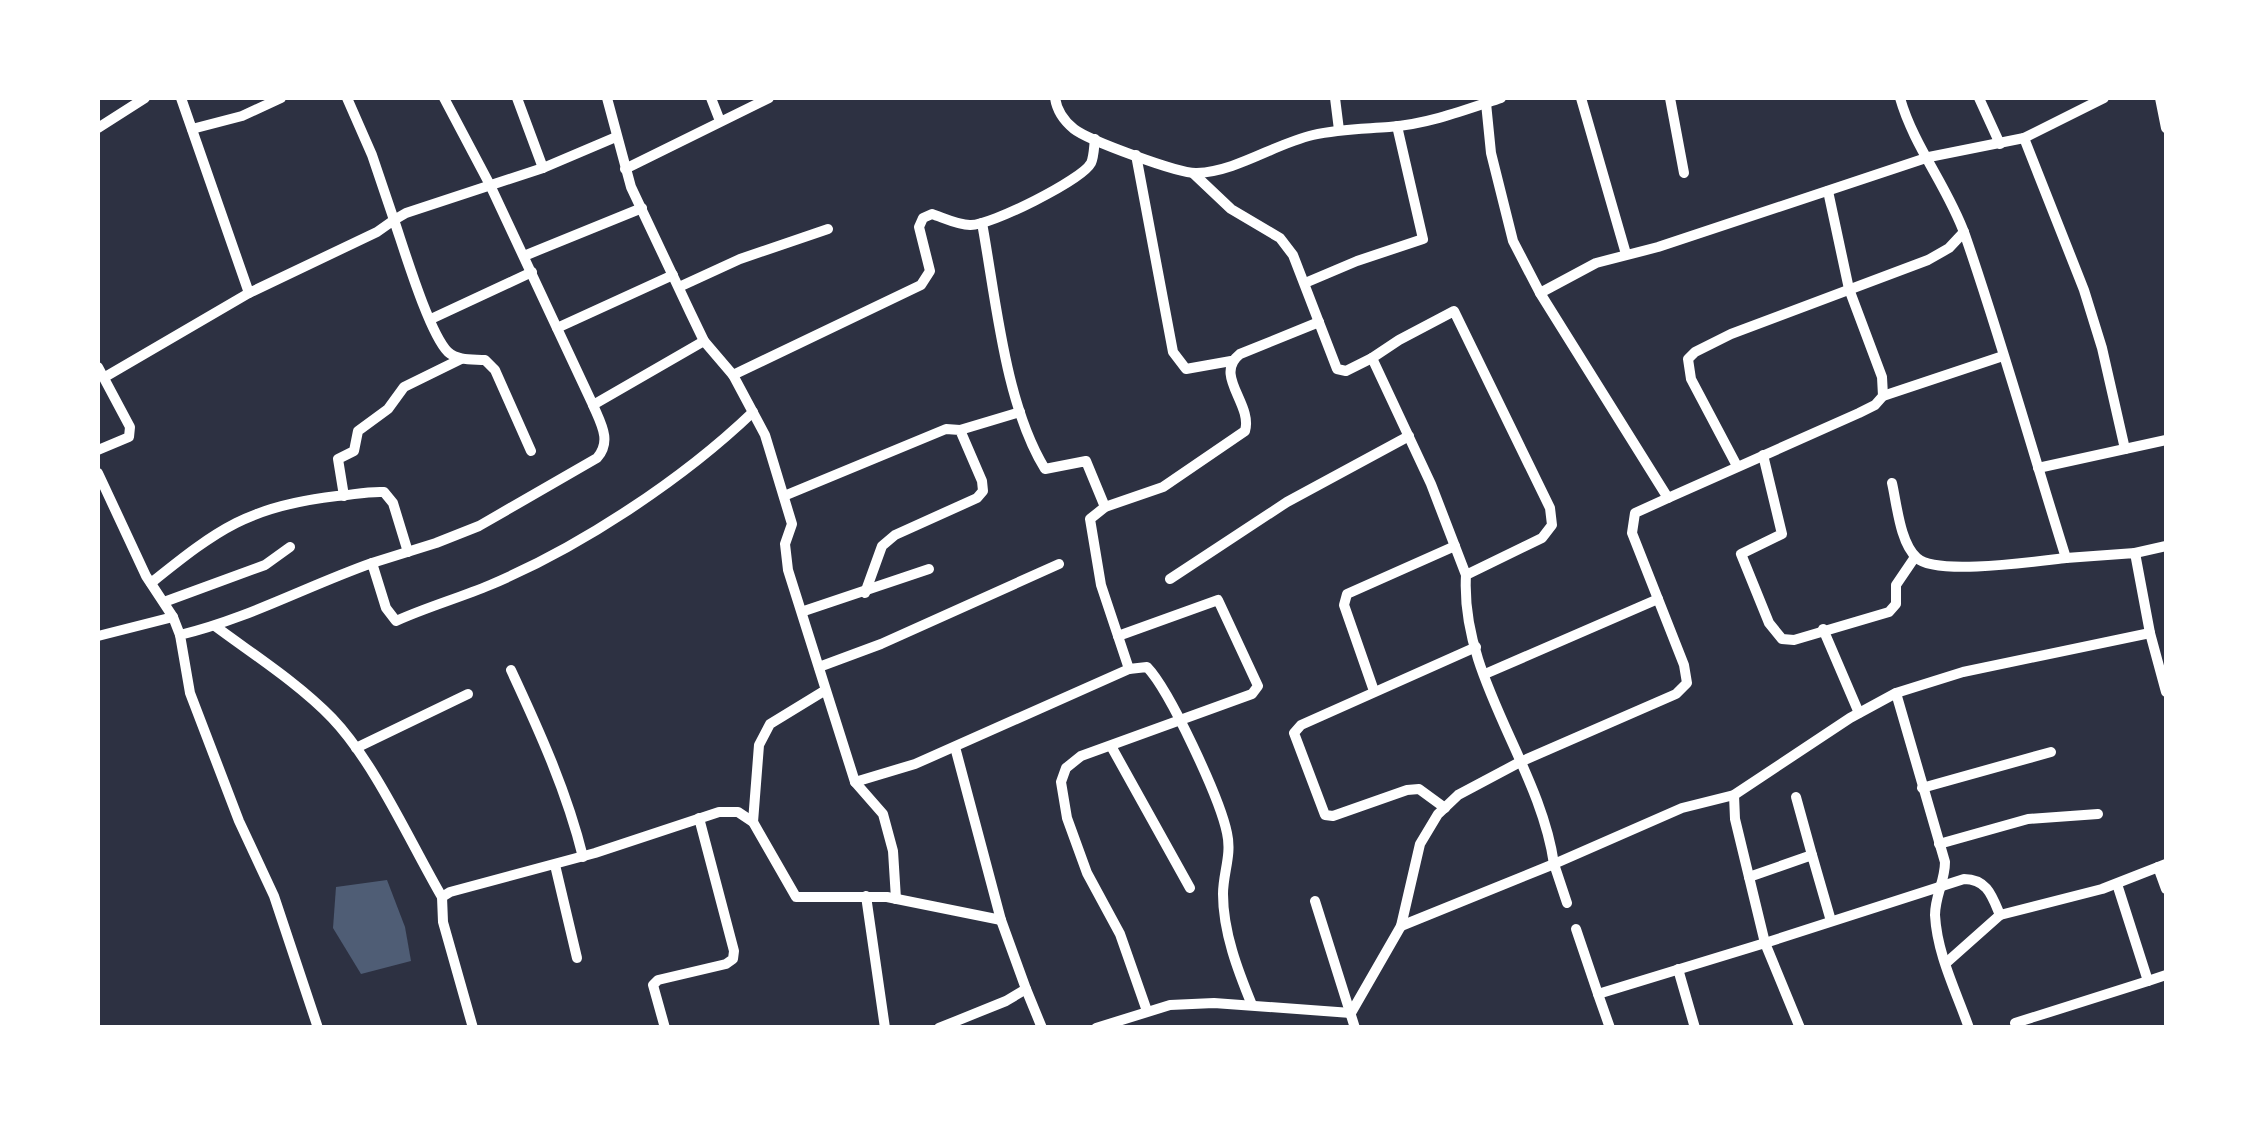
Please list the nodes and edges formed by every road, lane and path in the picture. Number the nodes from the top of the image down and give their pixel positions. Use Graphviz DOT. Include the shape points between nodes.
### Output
graph roads {
  1 [pos="145,98"];
  2 [pos="181,98"];
  3 [pos="281,98"];
  4 [pos="347,98"];
  5 [pos="444,98"];
  6 [pos="517,98"];
  7 [pos="607,98"];
  8 [pos="711,98"];
  9 [pos="769,98"];
  10 [pos="1055,98"];
  11 [pos="1335,98"];
  12 [pos="1500,98"];
  13 [pos="1582,98"];
  14 [pos="1670,98"];
  15 [pos="1900,98"];
  16 [pos="1979,98"];
  17 [pos="2104,98"];
  18 [pos="2160,98"];
  19 [pos="1486,103"];
  20 [pos="720,121"];
  21 [pos="1397,126"];
  22 [pos="98,128"];
  23 [pos="2166,128"];
  24 [pos="192,129"];
  25 [pos="1339,130"];
  26 [pos="616,137"];
  27 [pos="2024,138"];
  28 [pos="1096,139"];
  29 [pos="2000,144"];
  30 [pos="1136,155"];
  31 [pos="1929,157"];
  32 [pos="543,168"];
  33 [pos="625,169"];
  34 [pos="1684,173"];
  35 [pos="1194,174"];
  36 [pos="490,185"];
  37 [pos="1828,191"];
  38 [pos="642,208"];
  39 [pos="394,220"];
  40 [pos="982,224"];
  41 [pos="828,229"];
  42 [pos="1964,232"];
  43 [pos="1626,254"];
  44 [pos="524,256"];
  45 [pos="532,272"];
  46 [pos="673,275"];
  47 [pos="1306,284"];
  48 [pos="679,287"];
  49 [pos="1849,289"];
  50 [pos="1540,293"];
  51 [pos="249,294"];
  52 [pos="430,319"];
  53 [pos="1319,322"];
  54 [pos="557,328"];
  55 [pos="704,341"];
  56 [pos="2003,356"];
  57 [pos="461,358"];
  58 [pos="1372,358"];
  59 [pos="1231,361"];
  60 [pos="101,372"];
  61 [pos="733,375"];
  62 [pos="1883,396"];
  63 [pos="593,405"];
  64 [pos="752,412"];
  65 [pos="1020,412"];
  66 [pos="960,430"];
  67 [pos="1409,436"];
  68 [pos="2166,440"];
  69 [pos="2125,449"];
  70 [pos="98,450"];
  71 [pos="531,451"];
  72 [pos="1763,455"];
  73 [pos="1737,466"];
  74 [pos="2038,468"];
  75 [pos="98,472"];
  76 [pos="1892,484"];
  77 [pos="344,496"];
  78 [pos="784,496"];
  79 [pos="1668,498"];
  80 [pos="1105,508"];
  81 [pos="1455,546"];
  82 [pos="2166,546"];
  83 [pos="290,547"];
  84 [pos="408,552"];
  85 [pos="2135,552"];
  86 [pos="1915,557"];
  87 [pos="2066,558"];
  88 [pos="372,563"];
  89 [pos="1058,564"];
  90 [pos="929,569"];
  91 [pos="1466,575"];
  92 [pos="1170,580"];
  93 [pos="151,583"];
  94 [pos="865,592"];
  95 [pos="1658,599"];
  96 [pos="164,602"];
  97 [pos="804,611"];
  98 [pos="173,617"];
  99 [pos="215,626"];
  100 [pos="1823,629"];
  101 [pos="2150,633"];
  102 [pos="180,635"];
  103 [pos="98,636"];
  104 [pos="1118,636"];
  105 [pos="1476,647"];
  106 [pos="820,667"];
  107 [pos="1129,669"];
  108 [pos="511,670"];
  109 [pos="1485,674"];
  110 [pos="824,691"];
  111 [pos="1374,692"];
  112 [pos="2166,692"];
  113 [pos="1896,693"];
  114 [pos="468,694"];
  115 [pos="1859,713"];
  116 [pos="1179,720"];
  117 [pos="955,746"];
  118 [pos="1110,746"];
  119 [pos="356,748"];
  120 [pos="2051,752"];
  121 [pos="1520,762"];
  122 [pos="855,782"];
  123 [pos="1922,788"];
  124 [pos="1734,795"];
  125 [pos="1796,797"];
  126 [pos="1445,808"];
  127 [pos="2098,814"];
  128 [pos="698,818"];
  129 [pos="753,822"];
  130 [pos="1940,844"];
  131 [pos="1812,855"];
  132 [pos="583,856"];
  133 [pos="1554,864"];
  134 [pos="556,865"];
  135 [pos="2162,866"];
  136 [pos="1749,877"];
  137 [pos="2117,884"];
  138 [pos="1190,888"];
  139 [pos="1940,888"];
  140 [pos="2166,890"];
  141 [pos="866,896"];
  142 [pos="442,897"];
  143 [pos="896,899"];
  144 [pos="1315,902"];
  145 [pos="1567,903"];
  146 [pos="2000,915"];
  147 [pos="1001,920"];
  148 [pos="1831,921"];
  149 [pos="1401,926"];
  150 [pos="1576,930"];
  151 [pos="1765,943"];
  152 [pos="577,958"];
  153 [pos="1946,963"];
  154 [pos="1678,969"];
  155 [pos="2166,975"];
  156 [pos="2148,981"];
  157 [pos="1026,989"];
  158 [pos="1598,994"];
  159 [pos="1252,1006"];
  160 [pos="1147,1011"];
  161 [pos="1351,1014"];
  162 [pos="2015,1024"];
  163 [pos="318,1028"];
  164 [pos="472,1028"];
  165 [pos="665,1028"];
  166 [pos="885,1028"];
  167 [pos="939,1028"];
  168 [pos="1042,1028"];
  169 [pos="1096,1028"];
  170 [pos="1356,1028"];
  171 [pos="1610,1028"];
  172 [pos="1696,1028"];
  173 [pos="1800,1028"];
  174 [pos="1969,1028"];
  1 -- 22 [label="street"];
  2 -- 24 [label="street"];
  3 -- 24 [label="street"];
  4 -- 39 [label="street"];
  5 -- 36 [label="street"];
  6 -- 32 [label="street"];
  7 -- 26 [label="street"];
  8 -- 20 [label="street"];
  9 -- 20 [label="street"];
  10 -- 28 [label="street" via="1064,120"];
  11 -- 25 [label="street"];
  12 -- 19 [label="street"];
  13 -- 43 [label="street"];
  14 -- 34 [label="street"];
  15 -- 31 [label="street"];
  16 -- 29 [label="street"];
  17 -- 27 [label="street"];
  18 -- 23 [label="street"];
  19 -- 21 [label="street"];
  19 -- 50 [label="street" via="1504,212"];
  20 -- 33 [label="street"];
  21 -- 25 [label="street"];
  21 -- 47 [label="street" via="1424,239"];
  24 -- 51 [label="street"];
  25 -- 35 [label="street"];
  26 -- 32 [label="street"];
  26 -- 33 [label="street"];
  27 -- 29 [label="street"];
  27 -- 69 [label="street" via="2084,290"];
  28 -- 30 [label="street"];
  28 -- 40 [label="street" via="1091,162 1079,176"];
  29 -- 31 [label="street"];
  30 -- 35 [label="street"];
  30 -- 59 [label="street" via="1173,352 1186,369"];
  31 -- 37 [label="street"];
  31 -- 42 [label="street"];
  32 -- 36 [label="street"];
  33 -- 38 [label="street"];
  35 -- 47 [label="street" via="1230,209 1280,238"];
  36 -- 39 [label="street"];
  36 -- 44 [label="street"];
  37 -- 43 [label="street"];
  37 -- 49 [label="street"];
  38 -- 44 [label="street"];
  38 -- 46 [label="street"];
  39 -- 51 [label="street"];
  39 -- 52 [label="street"];
  40 -- 61 [label="street" via="923,218 919,228 930,271 921,284"];
  40 -- 65 [label="street"];
  41 -- 48 [label="street"];
  42 -- 49 [label="street" via="1928,260"];
  42 -- 56 [label="street"];
  43 -- 50 [label="street"];
  44 -- 45 [label="street"];
  45 -- 52 [label="street"];
  45 -- 54 [label="street"];
  46 -- 48 [label="street"];
  46 -- 54 [label="street"];
  47 -- 53 [label="street"];
  48 -- 55 [label="street"];
  49 -- 62 [label="street"];
  49 -- 73 [label="street" via="1732,334 1688,359 1690,379"];
  50 -- 79 [label="street"];
  51 -- 60 [label="street"];
  52 -- 57 [label="street" via="449,353"];
  53 -- 58 [label="street" via="1338,369"];
  53 -- 59 [label="street"];
  54 -- 63 [label="street"];
  55 -- 61 [label="street"];
  55 -- 63 [label="street"];
  56 -- 62 [label="street"];
  56 -- 74 [label="street"];
  57 -- 71 [label="street" via="486,360 495,370"];
  57 -- 77 [label="street" via="404,387 388,410 358,431 354,451 338,459"];
  58 -- 67 [label="street"];
  58 -- 91 [label="street" via="1454,311 1550,508 1552,525 1542,538"];
  59 -- 80 [label="street" via="1245,432 1164,487"];
  60 -- 70 [label="street" via="130,427 128,437"];
  61 -- 64 [label="street"];
  62 -- 72 [label="street" via="1859,414"];
  63 -- 84 [label="street" via="606,438 596,458 479,526"];
  64 -- 78 [label="street"];
  64 -- 88 [label="street" via="713,450 611,520 490,585 396,621"];
  65 -- 66 [label="street"];
  65 -- 80 [label="street" via="1045,469 1086,461"];
  66 -- 78 [label="street" via="946,429"];
  66 -- 94 [label="street" via="983,491 882,546"];
  67 -- 81 [label="street"];
  67 -- 92 [label="street" via="1287,502"];
  68 -- 69 [label="street"];
  69 -- 74 [label="street"];
  72 -- 73 [label="street"];
  72 -- 100 [label="street" via="1782,534 1741,554 1775,634 1794,640"];
  73 -- 79 [label="street"];
  74 -- 87 [label="street"];
  75 -- 93 [label="street"];
  76 -- 86 [label="street"];
  77 -- 84 [label="street" via="389,496"];
  77 -- 93 [label="street" via="282,504 235,522"];
  78 -- 97 [label="street" via="792,524 785,544 788,570"];
  79 -- 95 [label="street" via="1636,513 1632,524"];
  80 -- 104 [label="street" via="1090,518 1090,528"];
  81 -- 91 [label="street"];
  81 -- 111 [label="street" via="1346,594"];
  82 -- 85 [label="street"];
  83 -- 96 [label="street" via="265,564"];
  84 -- 88 [label="street"];
  85 -- 87 [label="street"];
  85 -- 101 [label="street"];
  86 -- 87 [label="street" via="1930,566"];
  86 -- 100 [label="street" via="1896,585 1894,608"];
  88 -- 99 [label="street"];
  89 -- 106 [label="street"];
  90 -- 94 [label="street"];
  91 -- 105 [label="street"];
  93 -- 96 [label="street"];
  94 -- 97 [label="street"];
  95 -- 109 [label="street"];
  95 -- 121 [label="street" via="1686,683 1676,694"];
  96 -- 98 [label="street"];
  97 -- 106 [label="street"];
  98 -- 102 [label="street"];
  98 -- 103 [label="street"];
  99 -- 102 [label="street"];
  99 -- 119 [label="street" via="314,701"];
  100 -- 115 [label="street"];
  101 -- 112 [label="street"];
  101 -- 113 [label="street" via="1963,672"];
  102 -- 163 [label="street" via="190,693 274,896"];
  104 -- 107 [label="street"];
  104 -- 116 [label="street" via="1213,601 1222,604 1257,691"];
  105 -- 109 [label="street"];
  105 -- 111 [label="street"];
  106 -- 110 [label="street"];
  107 -- 116 [label="street" via="1147,667 1160,680"];
  107 -- 117 [label="street"];
  108 -- 132 [label="street"];
  109 -- 121 [label="street"];
  110 -- 122 [label="street"];
  110 -- 129 [label="street" via="770,724 759,745"];
  111 -- 126 [label="street" via="1294,733 1325,815 1419,789"];
  113 -- 115 [label="street"];
  113 -- 123 [label="street"];
  114 -- 119 [label="street"];
  115 -- 124 [label="street"];
  116 -- 118 [label="street"];
  116 -- 159 [label="street" via="1228,834 1226,924"];
  117 -- 122 [label="street"];
  117 -- 147 [label="street"];
  118 -- 138 [label="street"];
  118 -- 160 [label="street" via="1080,756 1061,782 1075,847 1120,934"];
  119 -- 142 [label="street"];
  120 -- 123 [label="street"];
  121 -- 126 [label="street"];
  121 -- 133 [label="street" via="1546,822"];
  122 -- 143 [label="street" via="883,814"];
  123 -- 130 [label="street"];
  124 -- 133 [label="street" via="1682,808"];
  124 -- 136 [label="street"];
  125 -- 131 [label="street"];
  126 -- 149 [label="street" via="1420,844"];
  127 -- 130 [label="street" via="2028,819"];
  128 -- 129 [label="street" via="738,812"];
  128 -- 132 [label="street"];
  128 -- 165 [label="street" via="733,959 653,985"];
  129 -- 141 [label="street" via="796,896"];
  130 -- 139 [label="street"];
  131 -- 136 [label="street"];
  131 -- 148 [label="street"];
  132 -- 134 [label="street"];
  133 -- 145 [label="street"];
  133 -- 149 [label="street"];
  134 -- 142 [label="street"];
  134 -- 152 [label="street"];
  135 -- 137 [label="street"];
  135 -- 140 [label="street"];
  136 -- 151 [label="street"];
  137 -- 146 [label="street"];
  137 -- 156 [label="street"];
  139 -- 146 [label="street" via="1964,879 1984,883"];
  139 -- 148 [label="street"];
  139 -- 153 [label="street" via="1935,910"];
  141 -- 143 [label="street"];
  141 -- 166 [label="street"];
  142 -- 164 [label="street"];
  143 -- 147 [label="street"];
  144 -- 161 [label="street"];
  146 -- 153 [label="street"];
  147 -- 157 [label="street"];
  148 -- 151 [label="street"];
  149 -- 161 [label="street"];
  150 -- 158 [label="street"];
  151 -- 154 [label="street"];
  151 -- 173 [label="street"];
  153 -- 174 [label="street"];
  154 -- 158 [label="street"];
  154 -- 172 [label="street"];
  155 -- 156 [label="street"];
  156 -- 162 [label="street"];
  157 -- 167 [label="street"];
  157 -- 168 [label="street"];
  158 -- 171 [label="street"];
  159 -- 160 [label="street"];
  159 -- 161 [label="street"];
  160 -- 169 [label="street"];
  161 -- 170 [label="street"];
}
